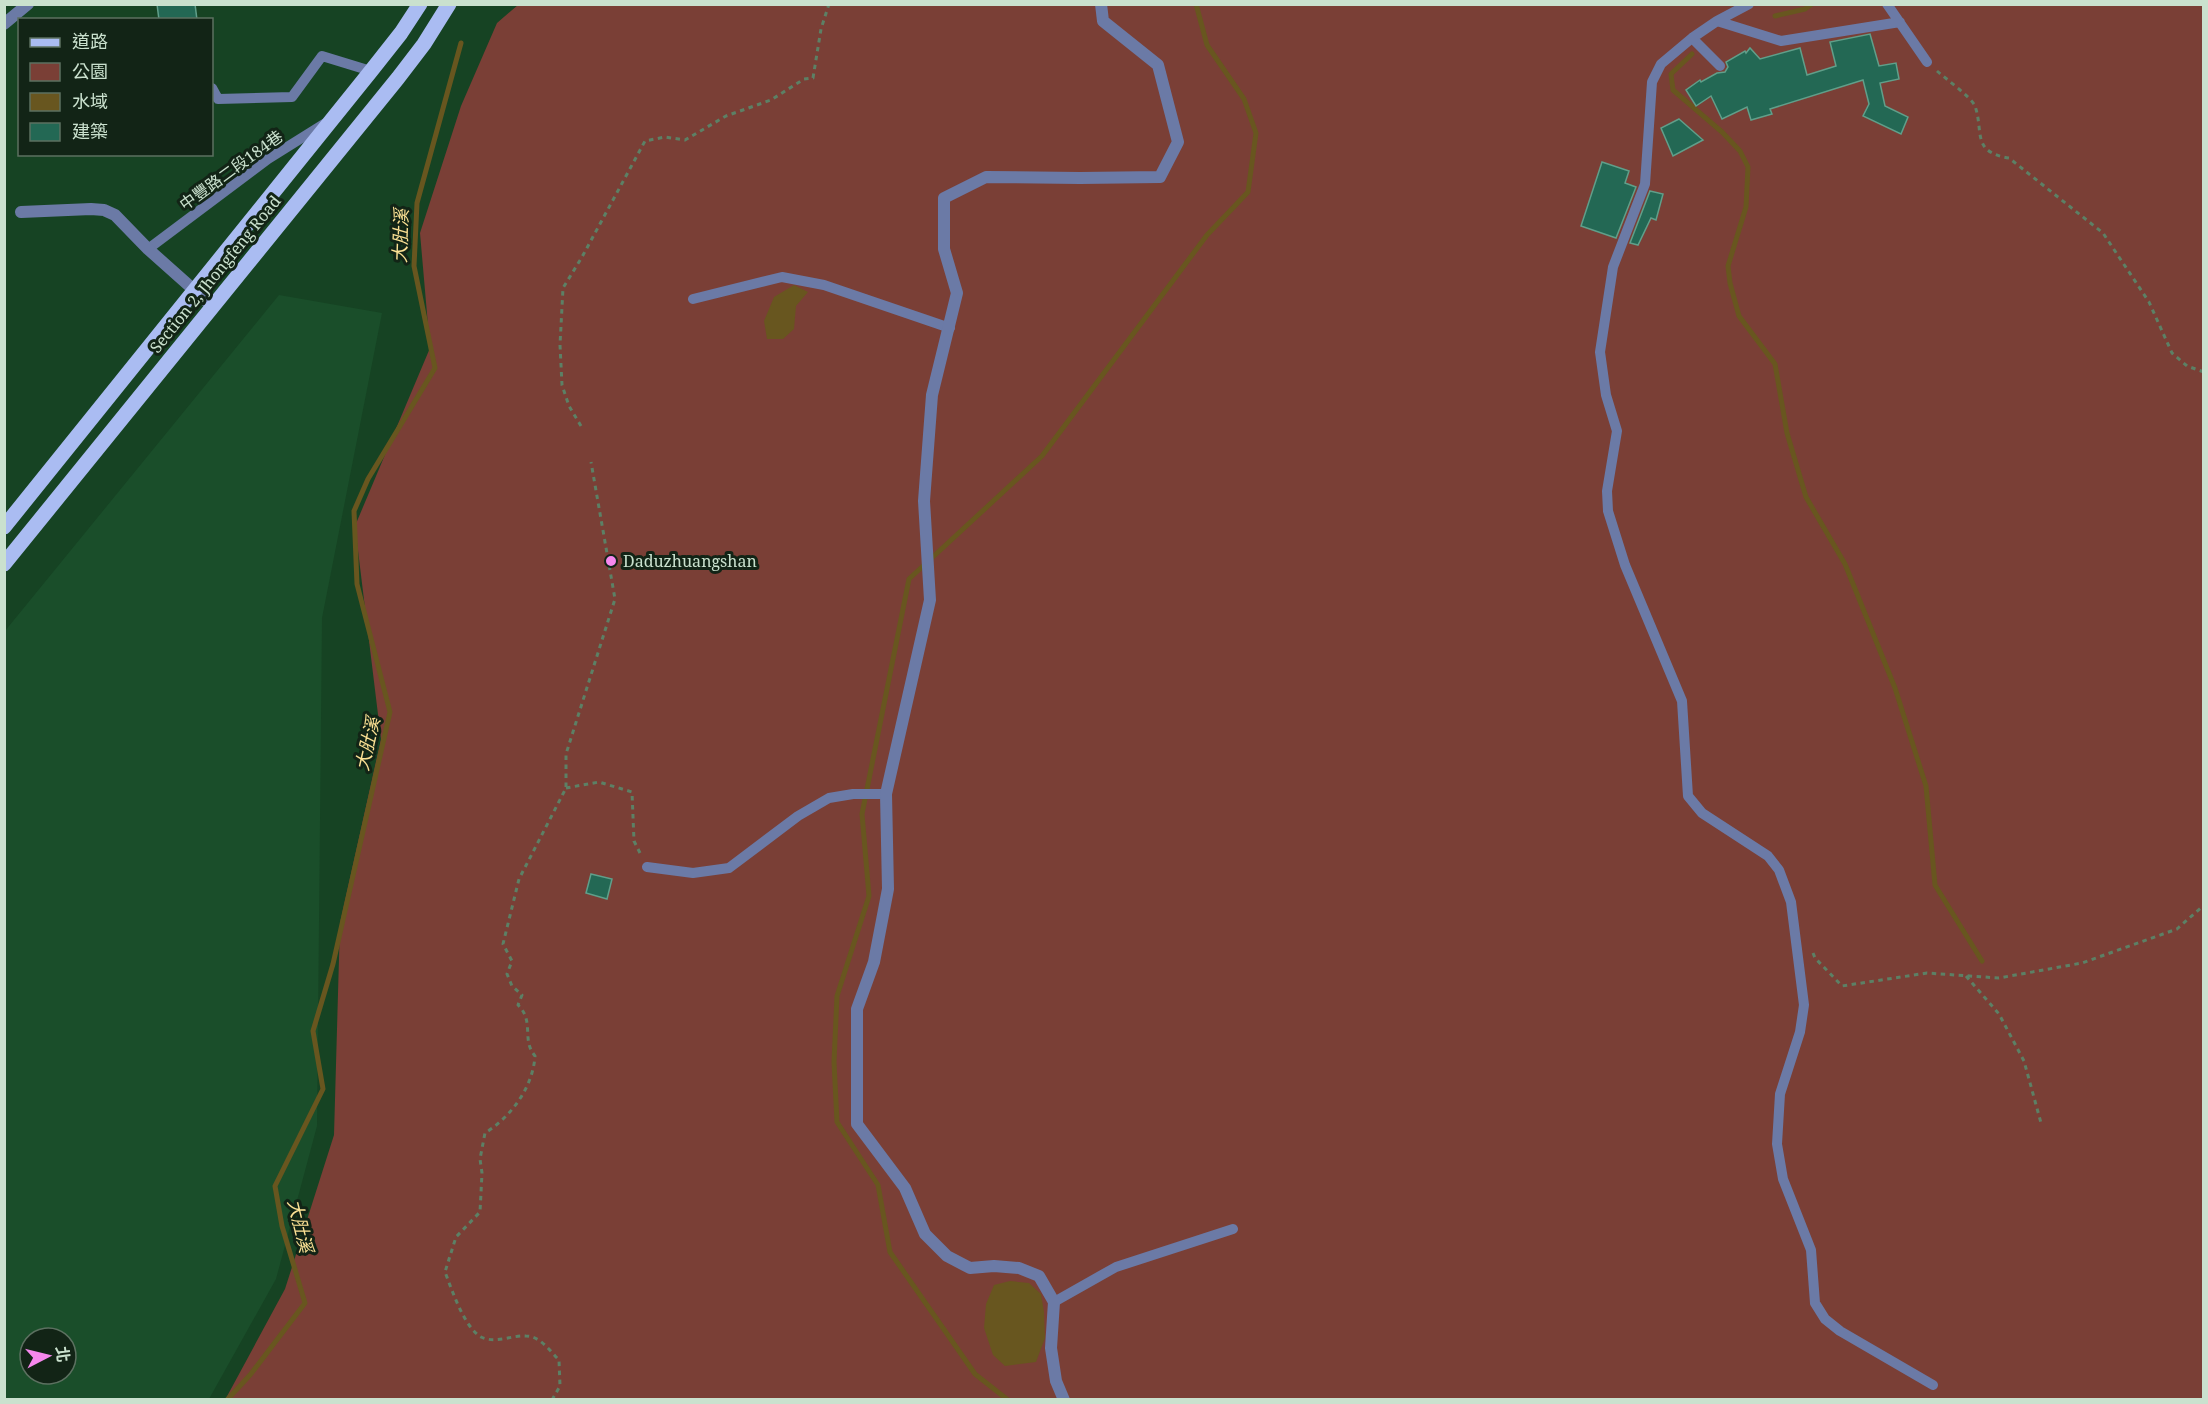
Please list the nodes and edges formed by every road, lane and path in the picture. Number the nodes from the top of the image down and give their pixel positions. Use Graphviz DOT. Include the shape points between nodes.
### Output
graph roads {
  1 [pos="28,4"];
  2 [pos="420,4"];
  3 [pos="449,4"];
  4 [pos="829,4"];
  5 [pos="1101,4"];
  6 [pos="1749,4"];
  7 [pos="1887,4"];
  8 [pos="1717,21"];
  9 [pos="1900,22"];
  10 [pos="4,24"];
  11 [pos="1692,38"];
  12 [pos="1927,62"];
  13 [pos="1720,66"];
  14 [pos="371,71"];
  15 [pos="213,90"];
  16 [pos="333,119"];
  17 [pos="21,212"];
  18 [pos="148,249"];
  19 [pos="194,291"];
  20 [pos="693,299"];
  21 [pos="212,306"];
  22 [pos="950,328"];
  23 [pos="2204,372"];
  24 [pos="581,426"];
  25 [pos="591,462"];
  26 [pos="4,527"];
  27 [pos="4,564"];
  28 [pos="566,789"];
  29 [pos="886,794"];
  30 [pos="647,867"];
  31 [pos="2204,905"];
  32 [pos="1811,949"];
  33 [pos="1966,976"];
  34 [pos="2041,1123"];
  35 [pos="1233,1229"];
  36 [pos="1054,1302"];
  37 [pos="1933,1385"];
  38 [pos="552,1400"];
  39 [pos="1064,1400"];
  1 -- 10 [label="street"];
  2 -- 14 [label="main road, Section 2, Jhongfeng Road"];
  3 -- 21 [label="main road, Section 2, Jhongfeng Road" via="398,78"];
  4 -- 24 [label="path" via="813,78 804,79 771,100 726,116 686,140 665,136 645,141 563,288 562,386"];
  5 -- 22 [label="street" via="1103,21 1158,65 1178,142 1160,177 986,177 944,198 944,249 957,293"];
  6 -- 8 [label="lane"];
  7 -- 9 [label="lane"];
  8 -- 9 [label="lane" via="1781,41"];
  8 -- 11 [label="lane"];
  9 -- 12 [label="lane"];
  11 -- 13 [label="lane"];
  11 -- 37 [label="lane" via="1661,64 1652,82 1645,184 1613,267 1600,351 1606,395 1617,431 1607,491 1608,511 1625,565 1682,701 1688,796 1702,813 1768,856 1779,870 1791,902 1804,1005 1800,1032 1780,1095 1778,1144 1783,1179 1811,1250 1815,1303 1825,1319 1840,1331"];
  12 -- 23 [label="path" via="1974,104 1981,142 1995,156 2009,158 2103,233 2149,302 2172,353 2187,366"];
  14 -- 15 [label="lane" via="322,56 292,97 219,99"];
  14 -- 16 [label="main road, Section 2, Jhongfeng Road"];
  16 -- 18 [label="lane, 中豐路二段184巷" via="268,159"];
  16 -- 19 [label="main road, Section 2, Jhongfeng Road"];
  17 -- 18 [label="street" via="104,210 115,215"];
  18 -- 19 [label="street"];
  19 -- 21 [label="street"];
  19 -- 26 [label="main road, Section 2, Jhongfeng Road"];
  20 -- 22 [label="lane" via="782,277 824,285"];
  21 -- 27 [label="main road, Section 2, Jhongfeng Road"];
  22 -- 29 [label="street" via="932,395 930,419 924,501 930,600"];
  25 -- 28 [label="path" via="615,599 566,754"];
  28 -- 30 [label="path" via="599,782 632,792 634,841"];
  28 -- 38 [label="path" via="519,879 503,944 512,961 507,974 522,995 518,1005 526,1013 534,1068 522,1095 501,1123 485,1133 480,1159 480,1212 456,1237 445,1272 462,1311 481,1337 496,1340 528,1335 542,1342 559,1360 560,1386"];
  29 -- 30 [label="lane" via="829,798 798,816 729,868 693,873"];
  29 -- 36 [label="street" via="888,889 874,962 857,1009 857,1124 905,1188 925,1234 947,1256 970,1268 1019,1268 1039,1276"];
  31 -- 33 [label="path" via="2177,929 2082,963 1999,978"];
  32 -- 33 [label="path" via="1842,986 1927,973"];
  33 -- 34 [label="path" via="1999,1014 2024,1061"];
  35 -- 36 [label="lane" via="1116,1267"];
  36 -- 39 [label="street" via="1051,1348 1056,1381"];
}
